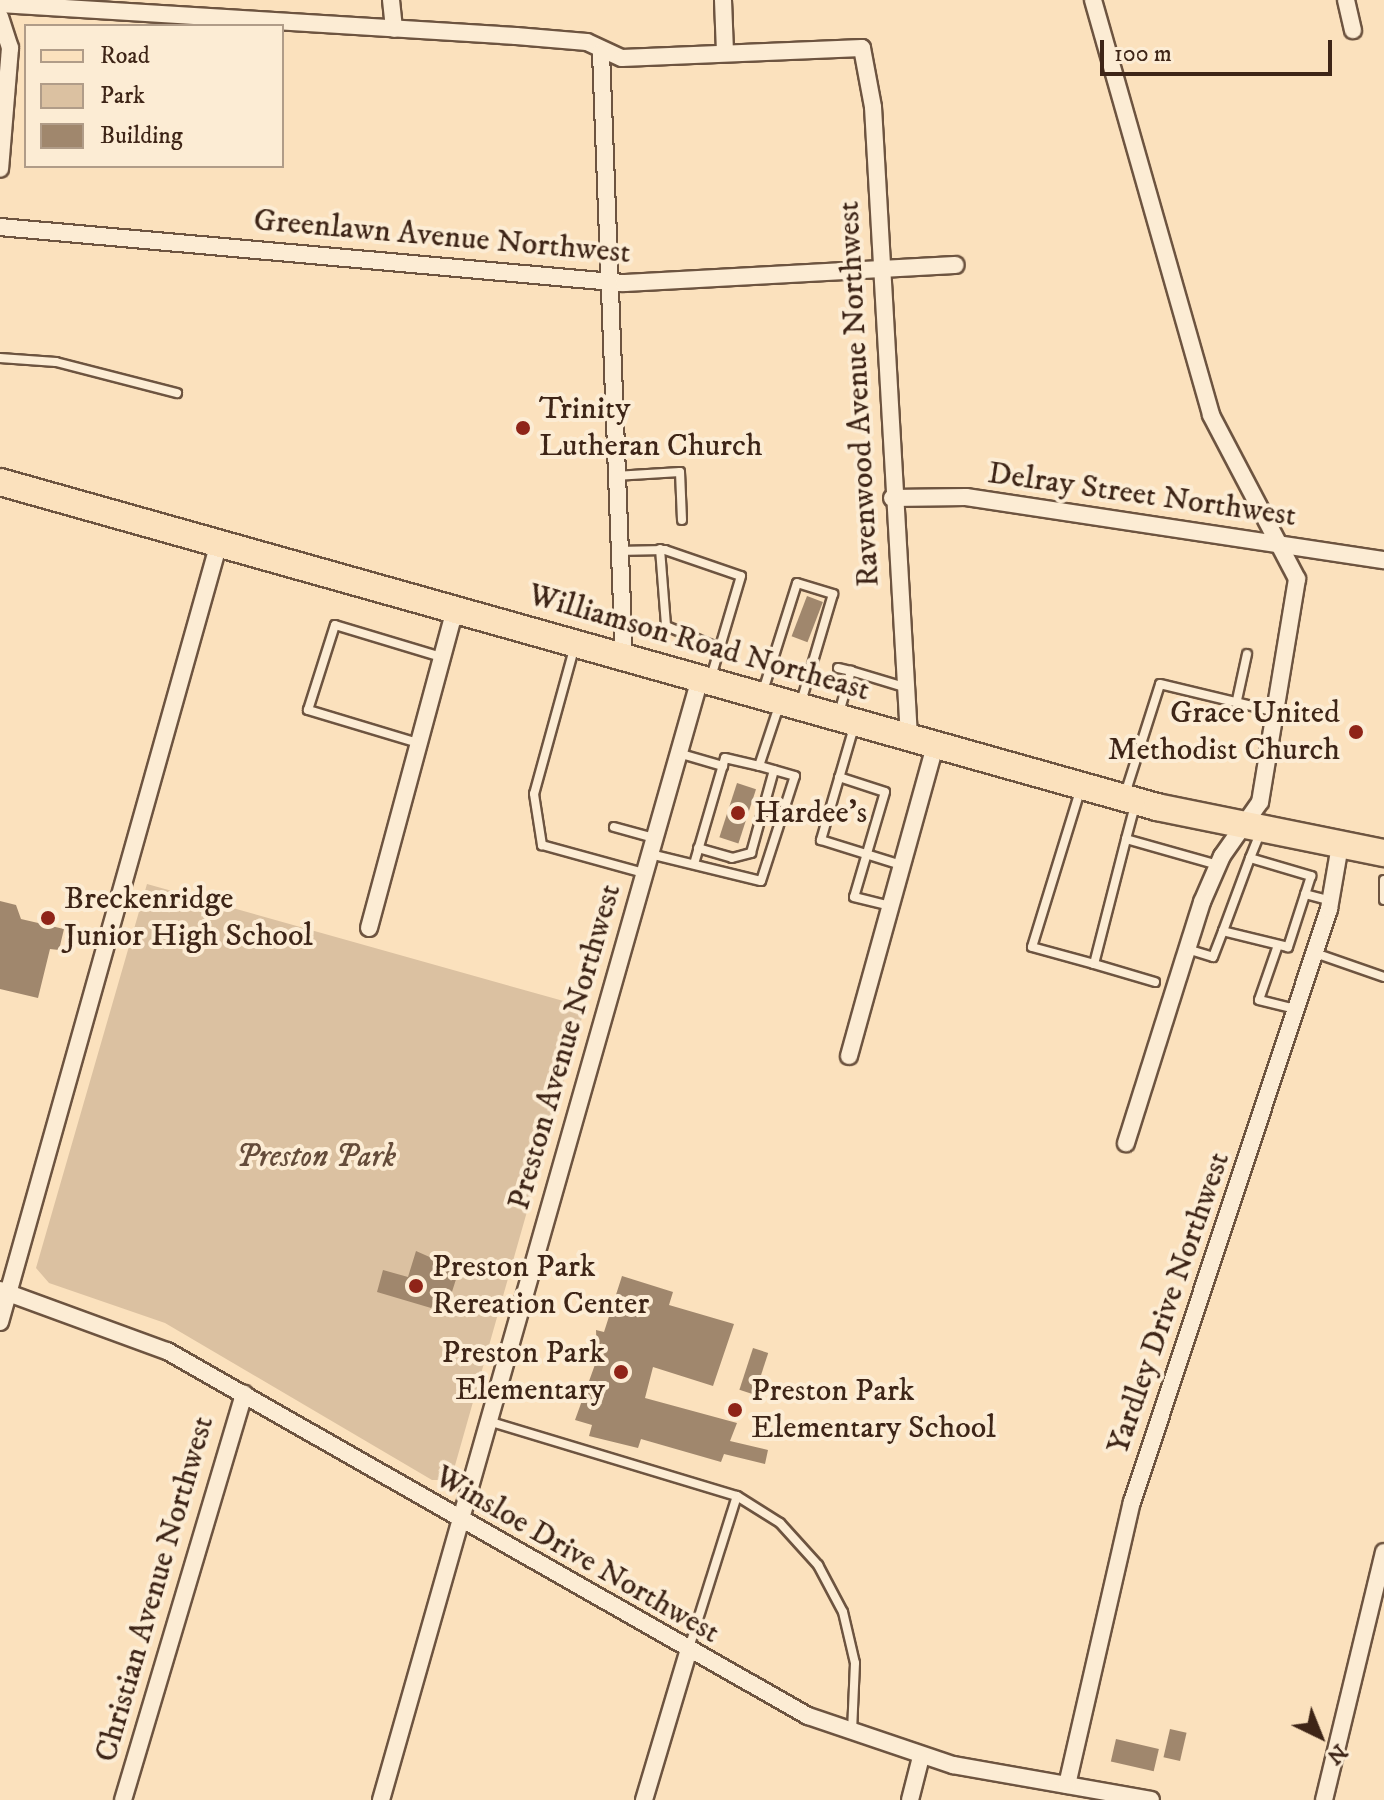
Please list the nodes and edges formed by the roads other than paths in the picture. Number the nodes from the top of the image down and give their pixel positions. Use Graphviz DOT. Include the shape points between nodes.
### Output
graph roads {
  1 [pos="391,0"];
  2 [pos="723,0"];
  3 [pos="1346,0"];
  4 [pos="1098,1"];
  5 [pos="0,4"];
  6 [pos="0,17"];
  7 [pos="394,29"];
  8 [pos="1353,30"];
  9 [pos="725,51"];
  10 [pos="601,52"];
  11 [pos="3,106"];
  12 [pos="0,169"];
  13 [pos="0,227"];
  14 [pos="956,265"];
  15 [pos="879,268"];
  16 [pos="606,281"];
  17 [pos="0,358"];
  18 [pos="177,393"];
  19 [pos="614,477"];
  20 [pos="0,482"];
  21 [pos="892,498"];
  22 [pos="682,520"];
  23 [pos="219,543"];
  24 [pos="1283,543"];
  25 [pos="660,549"];
  26 [pos="617,551"];
  27 [pos="1384,560"];
  28 [pos="455,610"];
  29 [pos="576,644"];
  30 [pos="721,649"];
  31 [pos="1247,654"];
  32 [pos="445,658"];
  33 [pos="624,658"];
  34 [pos="838,668"];
  35 [pos="851,671"];
  36 [pos="705,680"];
  37 [pos="904,687"];
  38 [pos="1237,700"];
  39 [pos="780,702"];
  40 [pos="1278,712"];
  41 [pos="846,720"];
  42 [pos="909,737"];
  43 [pos="420,744"];
  44 [pos="935,745"];
  45 [pos="678,753"];
  46 [pos="723,766"];
  47 [pos="759,766"];
  48 [pos="774,770"];
  49 [pos="839,777"];
  50 [pos="1082,786"];
  51 [pos="1130,800"];
  52 [pos="614,827"];
  53 [pos="1252,830"];
  54 [pos="1126,839"];
  55 [pos="1340,845"];
  56 [pos="652,846"];
  57 [pos="698,848"];
  58 [pos="1384,853"];
  59 [pos="867,854"];
  60 [pos="1250,858"];
  61 [pos="694,864"];
  62 [pos="898,864"];
  63 [pos="1218,865"];
  64 [pos="644,873"];
  65 [pos="1384,880"];
  66 [pos="1305,894"];
  67 [pos="1384,900"];
  68 [pos="1331,901"];
  69 [pos="887,905"];
  70 [pos="369,928"];
  71 [pos="1223,931"];
  72 [pos="1278,945"];
  73 [pos="1187,949"];
  74 [pos="1315,953"];
  75 [pos="1094,964"];
  76 [pos="1384,977"];
  77 [pos="1155,982"];
  78 [pos="1296,1010"];
  79 [pos="849,1056"];
  80 [pos="1126,1143"];
  81 [pos="4,1291"];
  82 [pos="0,1322"];
  83 [pos="244,1394"];
  84 [pos="488,1421"];
  85 [pos="737,1496"];
  86 [pos="460,1520"];
  87 [pos="1384,1552"];
  88 [pos="688,1652"];
  89 [pos="852,1734"];
  90 [pos="921,1757"];
  91 [pos="1067,1785"];
  92 [pos="123,1800"];
  93 [pos="381,1800"];
  94 [pos="644,1800"];
  95 [pos="910,1800"];
  96 [pos="1151,1800"];
  97 [pos="1324,1800"];
  1 -- 7 [label="street"];
  2 -- 9 [label="street"];
  3 -- 8 [label="street"];
  4 -- 24 [label="street" via="1211,415"];
  5 -- 7 [label="street"];
  6 -- 11 [label="street" via="10,48"];
  7 -- 10 [label="street" via="587,42"];
  9 -- 10 [label="street" via="622,58"];
  9 -- 15 [label="street, Ravenwood Avenue Northwest" via="862,48 873,107"];
  10 -- 16 [label="street"];
  11 -- 12 [label="street"];
  13 -- 16 [label="street, Greenlawn Avenue Northwest"];
  14 -- 15 [label="street, Greenlawn Avenue Northwest"];
  15 -- 16 [label="street, Greenlawn Avenue Northwest"];
  15 -- 21 [label="street, Ravenwood Avenue Northwest"];
  16 -- 19 [label="street"];
  17 -- 18 [label="lane" via="56,362"];
  19 -- 22 [label="lane" via="680,472"];
  19 -- 26 [label="street"];
  20 -- 23 [label="main road, Williamson Road Northeast"];
  21 -- 24 [label="street, Delray Street Northwest" via="966,497"];
  21 -- 37 [label="street, Ravenwood Avenue Northwest"];
  23 -- 28 [label="main road, Williamson Road Northeast"];
  23 -- 81 [label="street"];
  24 -- 27 [label="street, Delray Street Northwest"];
  24 -- 40 [label="street" via="1297,579"];
  25 -- 26 [label="lane"];
  25 -- 30 [label="lane" via="666,626"];
  25 -- 30 [label="lane" via="741,576"];
  26 -- 33 [label="street"];
  28 -- 29 [label="main road, Williamson Road Northeast"];
  28 -- 32 [label="street"];
  29 -- 33 [label="main road, Williamson Road Northeast"];
  29 -- 64 [label="lane" via="534,794 542,845"];
  30 -- 36 [label="lane"];
  31 -- 38 [label="lane"];
  32 -- 43 [label="street"];
  32 -- 43 [label="lane" via="335,625 308,710"];
  33 -- 36 [label="main road, Williamson Road Northeast"];
  34 -- 35 [label="lane"];
  35 -- 37 [label="lane"];
  35 -- 41 [label="lane"];
  36 -- 39 [label="main road, Williamson Road Northeast"];
  36 -- 45 [label="street, Preston Avenue Northwest"];
  37 -- 42 [label="street, Ravenwood Avenue Northwest"];
  38 -- 40 [label="lane"];
  38 -- 51 [label="lane" via="1160,684"];
  39 -- 39 [label="lane" via="833,594 797,583"];
  39 -- 41 [label="main road, Williamson Road Northeast"];
  39 -- 47 [label="lane"];
  40 -- 53 [label="street"];
  41 -- 42 [label="main road, Williamson Road Northeast"];
  41 -- 49 [label="lane"];
  42 -- 44 [label="main road, Williamson Road Northeast"];
  43 -- 70 [label="street"];
  44 -- 50 [label="main road, Williamson Road Northeast"];
  44 -- 62 [label="street"];
  45 -- 46 [label="lane"];
  45 -- 56 [label="street, Preston Avenue Northwest"];
  46 -- 47 [label="lane" via="725,758"];
  46 -- 57 [label="lane"];
  47 -- 48 [label="lane"];
  48 -- 57 [label="lane" via="751,853 732,858"];
  48 -- 61 [label="lane" via="795,776 761,881"];
  49 -- 59 [label="lane" via="885,792"];
  49 -- 59 [label="lane" via="821,840"];
  50 -- 51 [label="main road, Williamson Road Northeast"];
  50 -- 75 [label="lane" via="1032,947"];
  51 -- 53 [label="main road, Williamson Road Northeast"];
  51 -- 54 [label="lane"];
  52 -- 56 [label="lane"];
  53 -- 55 [label="main road, Williamson Road Northeast"];
  53 -- 60 [label="lane"];
  53 -- 63 [label="street"];
  54 -- 63 [label="lane"];
  54 -- 75 [label="lane"];
  55 -- 58 [label="main road, Williamson Road Northeast"];
  55 -- 68 [label="street, Yardley Drive Northwest"];
  56 -- 61 [label="lane"];
  56 -- 64 [label="street, Preston Avenue Northwest"];
  57 -- 61 [label="lane"];
  59 -- 62 [label="lane"];
  59 -- 69 [label="lane" via="854,897"];
  60 -- 66 [label="lane" via="1311,876"];
  60 -- 71 [label="lane"];
  62 -- 69 [label="street"];
  63 -- 73 [label="street"];
  64 -- 84 [label="street, Preston Avenue Northwest"];
  65 -- 67 [label="lane"];
  66 -- 68 [label="lane"];
  66 -- 72 [label="lane" via="1288,947"];
  68 -- 74 [label="street, Yardley Drive Northwest"];
  69 -- 79 [label="street"];
  71 -- 72 [label="lane"];
  71 -- 73 [label="lane" via="1213,957"];
  72 -- 78 [label="lane" via="1259,1000"];
  73 -- 80 [label="street"];
  74 -- 76 [label="lane"];
  74 -- 78 [label="street, Yardley Drive Northwest"];
  75 -- 77 [label="lane"];
  78 -- 91 [label="street, Yardley Drive Northwest" via="1132,1502"];
  81 -- 82 [label="street"];
  81 -- 83 [label="street, Winsloe Drive Northwest" via="126,1332"];
  83 -- 86 [label="street, Winsloe Drive Northwest"];
  83 -- 92 [label="street, Christian Avenue Northwest"];
  84 -- 85 [label="lane"];
  84 -- 86 [label="street, Preston Avenue Northwest"];
  85 -- 88 [label="lane"];
  85 -- 89 [label="lane" via="780,1523 832,1588 855,1663"];
  86 -- 88 [label="street, Winsloe Drive Northwest"];
  86 -- 93 [label="street, Preston Avenue Northwest"];
  87 -- 97 [label="street"];
  88 -- 89 [label="street, Winsloe Drive Northwest"];
  88 -- 94 [label="street"];
  89 -- 90 [label="street, Winsloe Drive Northwest"];
  90 -- 91 [label="street, Winsloe Drive Northwest"];
  90 -- 95 [label="street"];
  91 -- 96 [label="street, Winsloe Drive Northwest"];
}
